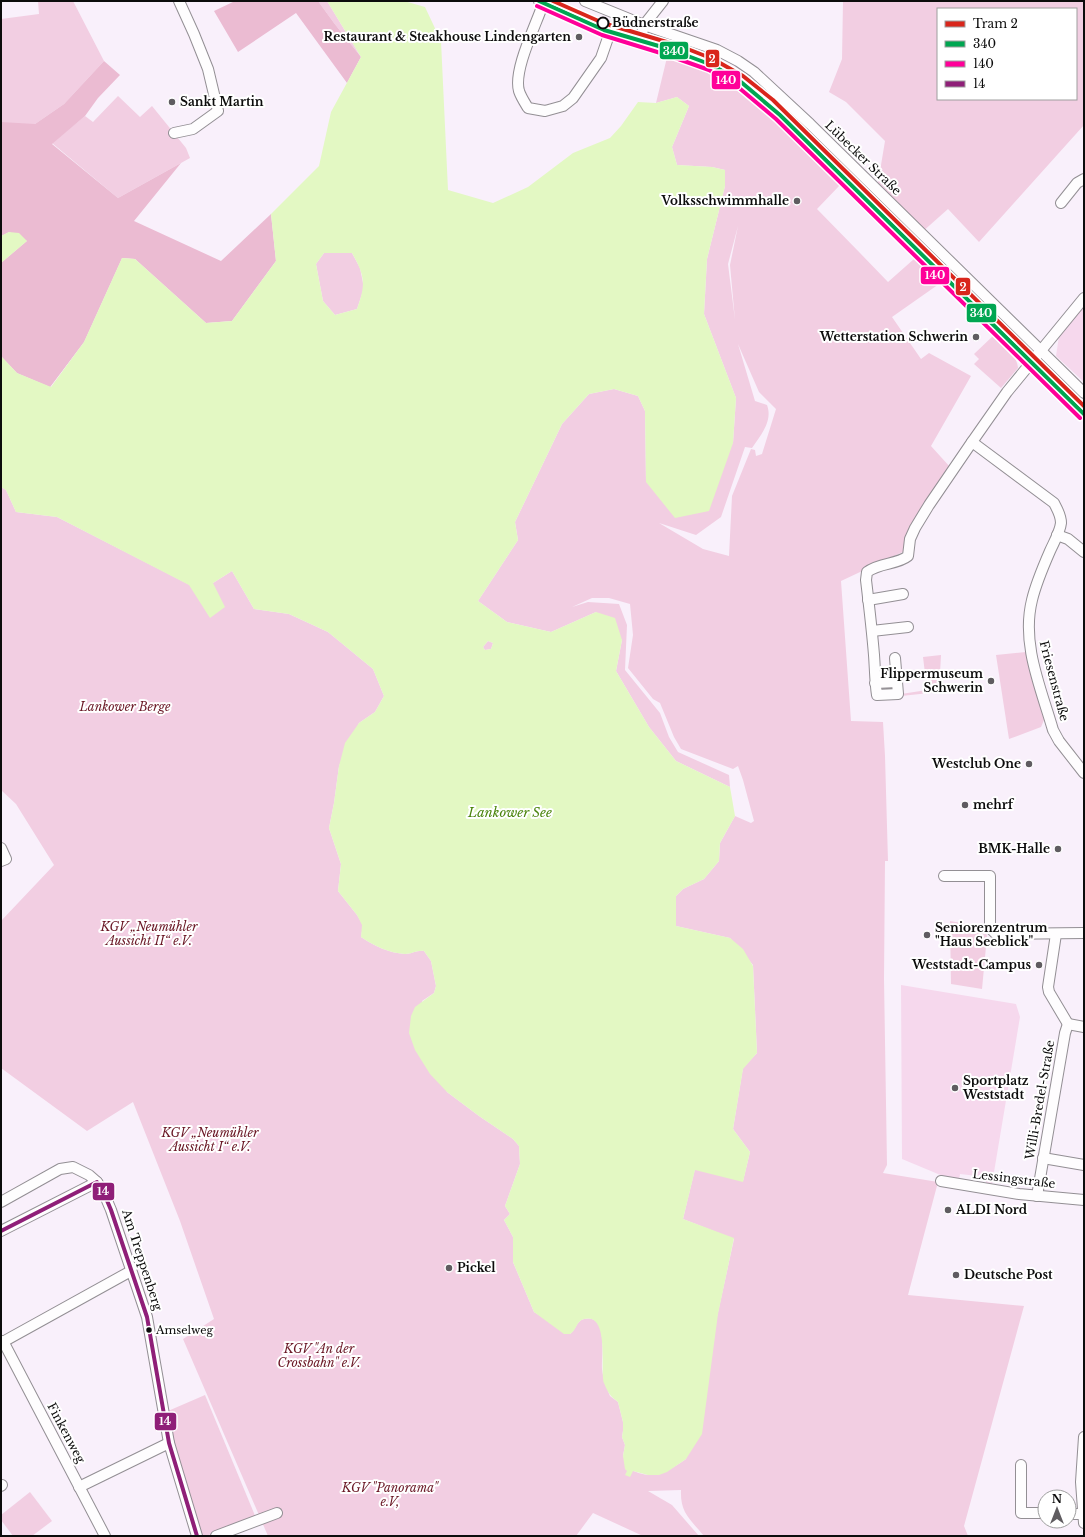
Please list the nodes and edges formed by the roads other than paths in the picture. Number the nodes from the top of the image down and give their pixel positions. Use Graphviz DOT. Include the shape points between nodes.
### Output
graph roads {
  1 [pos="179,1"];
  2 [pos="585,1"];
  3 [pos="663,1"];
  4 [pos="541,2"];
  5 [pos="644,25"];
  6 [pos="610,32"];
  7 [pos="640,42"];
  8 [pos="174,133"];
  9 [pos="1084,179"];
  10 [pos="1061,203"];
  11 [pos="1084,298"];
  12 [pos="1042,351"];
  13 [pos="1032,363"];
  14 [pos="1084,393"];
  15 [pos="1084,414"];
  16 [pos="972,442"];
  17 [pos="1057,535"];
  18 [pos="1084,552"];
  19 [pos="903,594"];
  20 [pos="868,600"];
  21 [pos="908,627"];
  22 [pos="872,631"];
  23 [pos="895,658"];
  24 [pos="1084,773"];
  25 [pos="1,848"];
  26 [pos="1,861"];
  27 [pos="944,876"];
  28 [pos="1084,933"];
  29 [pos="1056,934"];
  30 [pos="1068,1024"];
  31 [pos="1084,1027"];
  32 [pos="1043,1158"];
  33 [pos="1084,1165"];
  34 [pos="941,1181"];
  35 [pos="97,1182"];
  36 [pos="1037,1196"];
  37 [pos="1084,1200"];
  38 [pos="1,1202"];
  39 [pos="1,1231"];
  40 [pos="131,1271"];
  41 [pos="2,1342"];
  42 [pos="1084,1437"];
  43 [pos="169,1443"];
  44 [pos="1021,1465"];
  45 [pos="79,1487"];
  46 [pos="277,1512"];
  47 [pos="1037,1513"];
  48 [pos="1083,1519"];
  49 [pos="105,1536"];
  50 [pos="197,1536"];
  51 [pos="216,1536"];
  1 -- 8 [label="street" via="208,69 218,111 193,129"];
  2 -- 5 [label="street, Lübecker Straße"];
  3 -- 5 [label="street"];
  4 -- 6 [label="street"];
  4 -- 6 [label="street" via="522,61 519,79 519,90 528,108 545,111 563,106 573,98 601,58"];
  5 -- 7 [label="street"];
  5 -- 12 [label="street, Lübecker Straße" via="717,50 754,72"];
  6 -- 7 [label="street"];
  7 -- 13 [label="street" via="669,49 712,65 757,94"];
  9 -- 10 [label="street" via="1077,183"];
  11 -- 12 [label="street"];
  12 -- 13 [label="street"];
  12 -- 14 [label="street, Lübecker Straße"];
  13 -- 15 [label="street"];
  13 -- 16 [label="street" via="1007,392"];
  16 -- 17 [label="street, Friesenstraße" via="1054,503 1061,523"];
  16 -- 20 [label="street" via="915,528 910,539 908,556 881,564 867,572"];
  17 -- 18 [label="street" via="1068,539"];
  17 -- 24 [label="street, Friesenstraße" via="1036,584 1029,620 1030,647 1053,730"];
  19 -- 20 [label="street"];
  20 -- 22 [label="street"];
  21 -- 22 [label="street"];
  22 -- 23 [label="street" via="877,695 898,694"];
  25 -- 26 [label="street" via="6,859"];
  27 -- 29 [label="street" via="990,876 990,928 994,932"];
  28 -- 29 [label="street"];
  29 -- 30 [label="street" via="1048,987"];
  30 -- 31 [label="street"];
  30 -- 32 [label="street, Willi-Bredel-Straße"];
  32 -- 33 [label="street, Lessingstraße"];
  32 -- 36 [label="street, Willi-Bredel-Straße"];
  34 -- 36 [label="street, Lessingstraße"];
  35 -- 38 [label="street" via="73,1167 60,1169"];
  35 -- 39 [label="street"];
  35 -- 40 [label="street, Am Treppenberg" via="111,1210"];
  36 -- 37 [label="street, Lessingstraße"];
  40 -- 41 [label="street"];
  40 -- 43 [label="street, Am Treppenberg" via="150,1330"];
  41 -- 45 [label="street, Finkenweg"];
  42 -- 48 [label="street" via="1081,1482"];
  43 -- 45 [label="street"];
  43 -- 50 [label="street, Am Treppenberg"];
  44 -- 47 [label="street" via="1021,1513"];
  45 -- 49 [label="street, Finkenweg"];
  46 -- 51 [label="street"];
}
